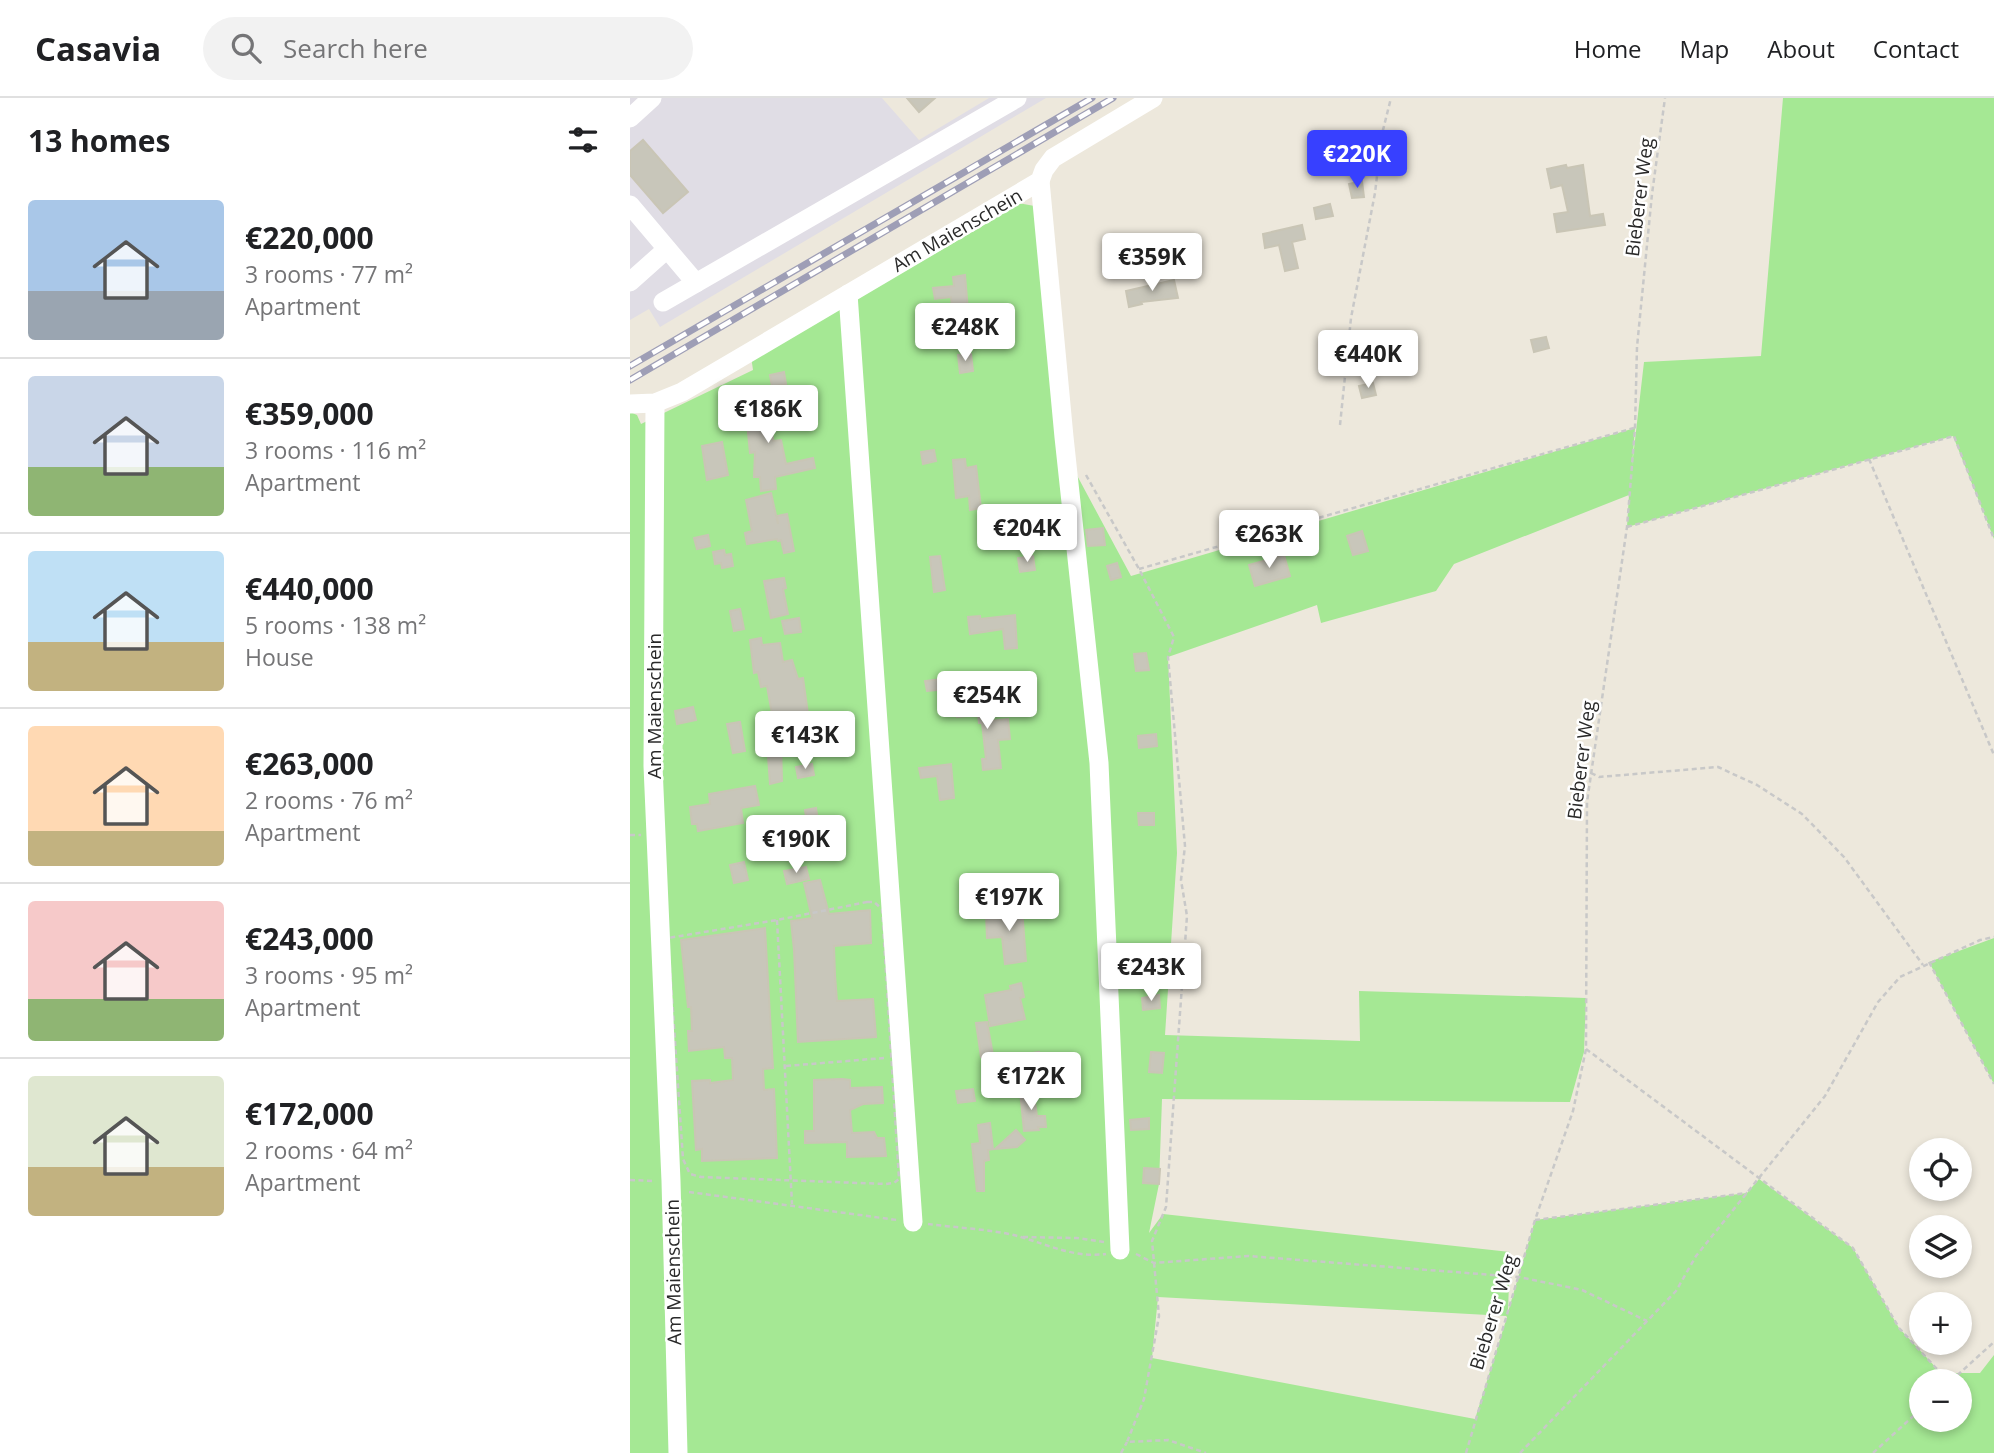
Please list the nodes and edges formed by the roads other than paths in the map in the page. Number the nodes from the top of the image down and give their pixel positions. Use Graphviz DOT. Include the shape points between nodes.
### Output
graph roads {
  1 [pos="653,98"];
  2 [pos="1017,98"];
  3 [pos="1153,98"];
  4 [pos="630,118"];
  5 [pos="1040,181"];
  6 [pos="630,205"];
  7 [pos="667,249"];
  8 [pos="630,282"];
  9 [pos="696,283"];
  10 [pos="848,294"];
  11 [pos="663,302"];
  12 [pos="655,403"];
  13 [pos="630,404"];
  14 [pos="913,1222"];
  15 [pos="1119,1251"];
  16 [pos="678,1453"];
  1 -- 4 [label="street"];
  2 -- 9 [label="street"];
  3 -- 5 [label="street, Am Maienschein" via="1053,158"];
  5 -- 10 [label="street, Am Maienschein"];
  5 -- 15 [label="street, Am Maienschein" via="1099,763"];
  6 -- 7 [label="street"];
  7 -- 8 [label="street"];
  7 -- 9 [label="street"];
  9 -- 11 [label="street"];
  10 -- 12 [label="street, Am Maienschein"];
  10 -- 14 [label="street"];
  12 -- 13 [label="street"];
  12 -- 16 [label="street, Am Maienschein" via="653,766"];
}
